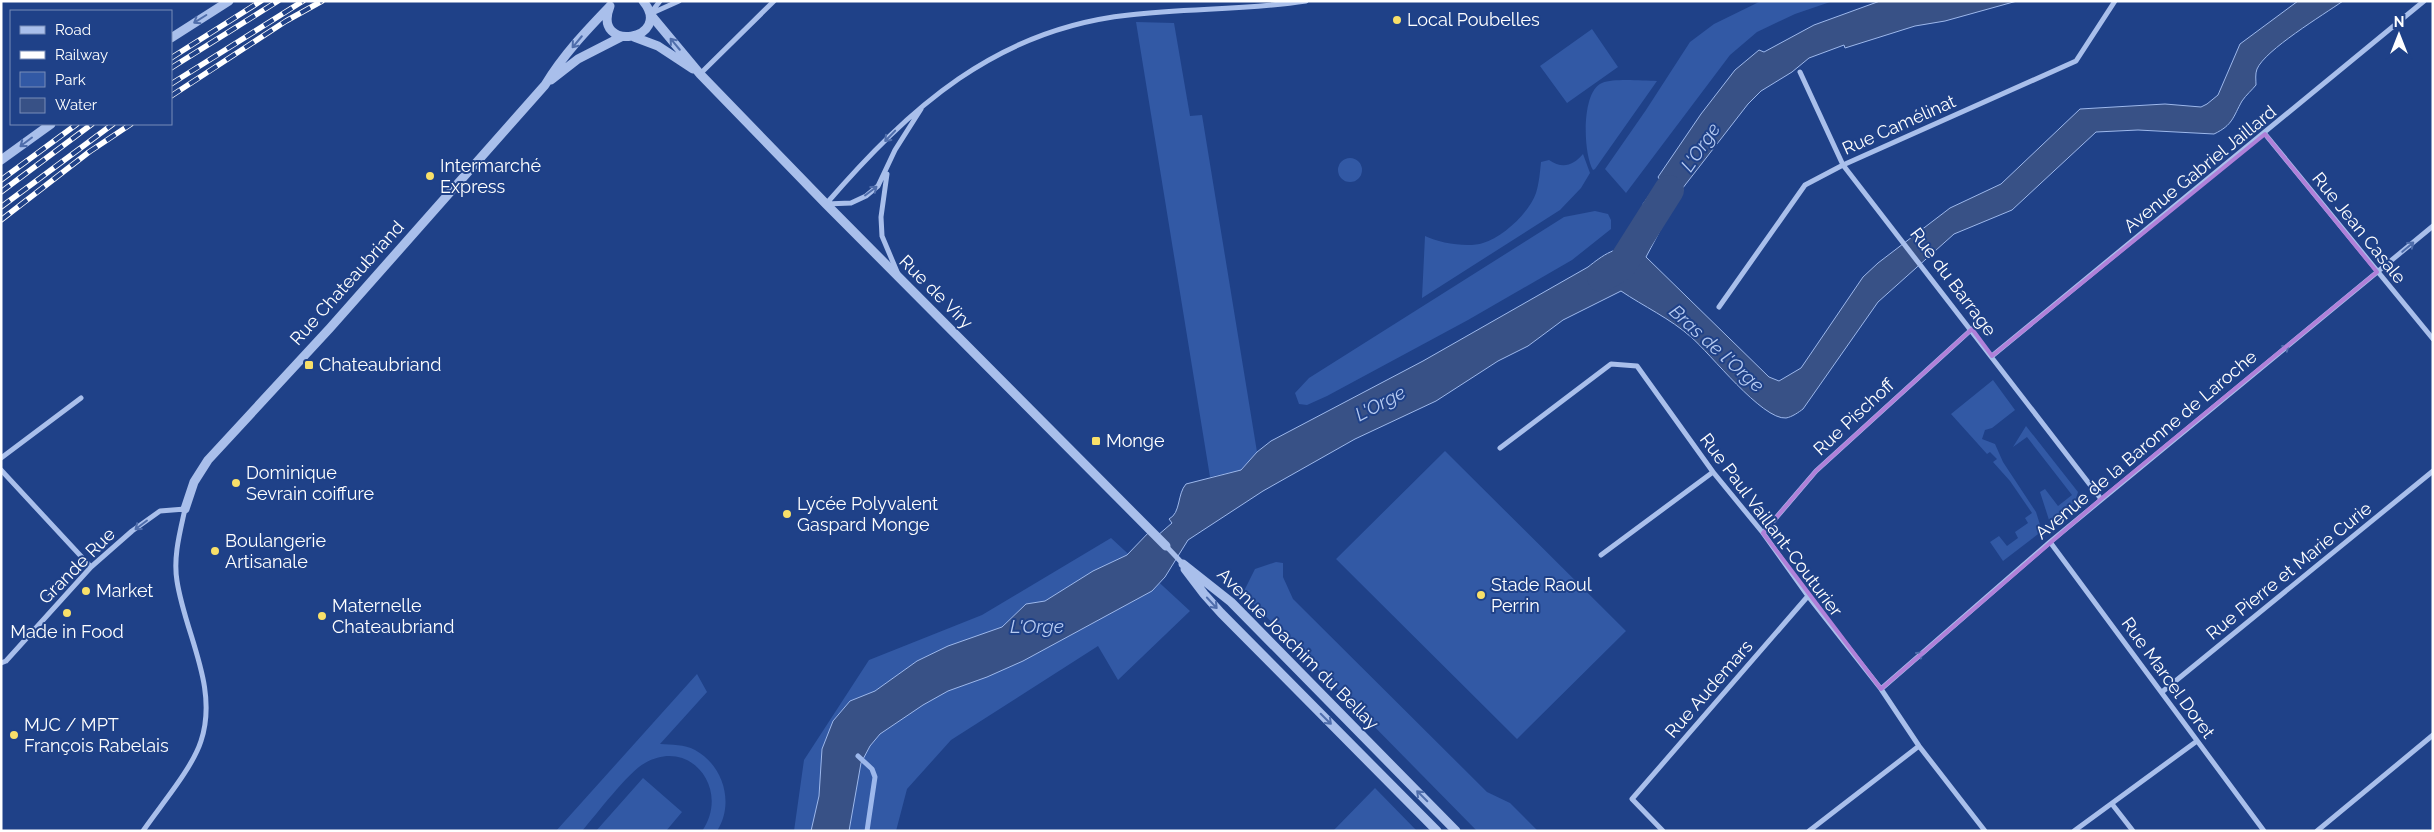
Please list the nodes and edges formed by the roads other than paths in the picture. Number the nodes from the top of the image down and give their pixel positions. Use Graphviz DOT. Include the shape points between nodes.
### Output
graph roads {
  1 [pos="228,1"];
  2 [pos="643,1"];
  3 [pos="660,1"];
  4 [pos="679,1"];
  5 [pos="774,1"];
  6 [pos="1306,1"];
  7 [pos="2114,1"];
  8 [pos="2424,1"];
  9 [pos="611,4"];
  10 [pos="650,14"];
  11 [pos="172,37"];
  12 [pos="622,37"];
  13 [pos="634,37"];
  14 [pos="1800,72"];
  15 [pos="700,74"];
  16 [pos="545,85"];
  17 [pos="925,102"];
  18 [pos="50,125"];
  19 [pos="2264,134"];
  20 [pos="1,160"];
  21 [pos="1843,165"];
  22 [pos="888,169"];
  23 [pos="826,204"];
  24 [pos="2433,226"];
  25 [pos="2377,272"];
  26 [pos="900,279"];
  27 [pos="1719,307"];
  28 [pos="1972,329"];
  29 [pos="2433,339"];
  30 [pos="1992,356"];
  31 [pos="81,398"];
  32 [pos="1500,448"];
  33 [pos="1,458"];
  34 [pos="1,470"];
  35 [pos="2433,471"];
  36 [pos="1713,472"];
  37 [pos="2101,499"];
  38 [pos="185,509"];
  39 [pos="1763,533"];
  40 [pos="2050,542"];
  41 [pos="1166,546"];
  42 [pos="1601,555"];
  43 [pos="1182,564"];
  44 [pos="91,567"];
  45 [pos="1808,596"];
  46 [pos="1,663"];
  47 [pos="1881,689"];
  48 [pos="2162,692"];
  49 [pos="2433,735"];
  50 [pos="2197,742"];
  51 [pos="1919,746"];
  52 [pos="2112,804"];
  53 [pos="143,831"];
  54 [pos="1437,831"];
  55 [pos="1456,831"];
  56 [pos="1662,831"];
  57 [pos="1809,831"];
  58 [pos="1985,831"];
  59 [pos="2074,831"];
  60 [pos="2132,831"];
  61 [pos="2264,831"];
  62 [pos="2317,831"];
  1 -- 11 [label="street, one-way"];
  2 -- 10 [label="street, Rue de Viry"];
  3 -- 10 [label="street"];
  4 -- 10 [label="street"];
  5 -- 15 [label="street"];
  6 -- 17 [label="street" via="1090,21 1025,42 975,67"];
  7 -- 21 [label="street, Rue Camélinat" via="2076,61"];
  8 -- 19 [label="street, Avenue Gabriel Jaillard"];
  9 -- 12 [label="street" via="607,12 608,24"];
  9 -- 16 [label="street, Rue Chateaubriand, one-way" via="557,64"];
  10 -- 13 [label="street" via="647,27"];
  15 -- 10 [label="street, Rue de Viry, one-way"];
  12 -- 13 [label="street, Rue de Viry"];
  12 -- 16 [label="street, Rue Chateaubriand" via="578,59"];
  13 -- 15 [label="street, Rue de Viry" via="658,46"];
  14 -- 21 [label="street, Rue du Barrage"];
  15 -- 23 [label="street, Rue de Viry"];
  16 -- 38 [label="street, Rue Chateaubriand" via="336,322 208,460 194,482"];
  17 -- 22 [label="street" via="895,150"];
  17 -- 23 [label="street, one-way"];
  18 -- 20 [label="street, one-way"];
  19 -- 25 [label="street, Rue Jean Casale"];
  19 -- 30 [label="street, Avenue Gabriel Jaillard"];
  21 -- 27 [label="street, Rue Camélinat" via="1804,185"];
  21 -- 28 [label="street, Rue du Barrage"];
  23 -- 22 [label="street, one-way" via="851,203 866,196 878,186"];
  22 -- 26 [label="street" via="881,217 882,236"];
  23 -- 26 [label="street, Rue de Viry"];
  25 -- 24 [label="street, Avenue de la Baronne de Laroche, one-way"];
  25 -- 29 [label="street, Rue Jean Casale"];
  37 -- 25 [label="street, Avenue de la Baronne de Laroche, one-way"];
  26 -- 41 [label="street, Rue de Viry"];
  28 -- 30 [label="street, Rue du Barrage"];
  28 -- 39 [label="street, Rue Pischoff" via="1816,471"];
  30 -- 37 [label="street, Rue du Barrage"];
  31 -- 33 [label="street"];
  32 -- 36 [label="street, Rue Paul Vaillant-Couturier" via="1611,364 1637,366"];
  34 -- 44 [label="street"];
  35 -- 48 [label="street, Rue Pierre et Marie Curie"];
  36 -- 39 [label="street, Rue Paul Vaillant-Couturier"];
  36 -- 42 [label="street"];
  37 -- 40 [label="street, Avenue de la Baronne de Laroche"];
  38 -- 44 [label="street, Grande Rue, one-way" via="160,511"];
  38 -- 53 [label="street" via="177,550 177,580 203,682 205,725 194,756"];
  39 -- 45 [label="street, Rue Paul Vaillant-Couturier"];
  47 -- 40 [label="street, Avenue de la Baronne de Laroche, one-way"];
  40 -- 48 [label="street, Rue Marcel Doret"];
  41 -- 43 [label="street"];
  43 -- 54 [label="street, Avenue Joachim du Bellay, one-way" via="1221,613"];
  55 -- 43 [label="street, Avenue Joachim du Bellay, one-way" via="1231,602"];
  44 -- 46 [label="street, Grande Rue"];
  45 -- 47 [label="street, Rue Paul Vaillant-Couturier"];
  45 -- 56 [label="street, Rue Audemars" via="1632,799"];
  47 -- 51 [label="street, Rue Paul Vaillant-Couturier"];
  48 -- 50 [label="street, Rue Marcel Doret"];
  49 -- 62 [label="street"];
  50 -- 52 [label="street"];
  50 -- 61 [label="street, Rue Marcel Doret"];
  51 -- 57 [label="street"];
  51 -- 58 [label="street, Rue Paul Vaillant-Couturier"];
  52 -- 59 [label="street"];
  52 -- 60 [label="street"];
}
